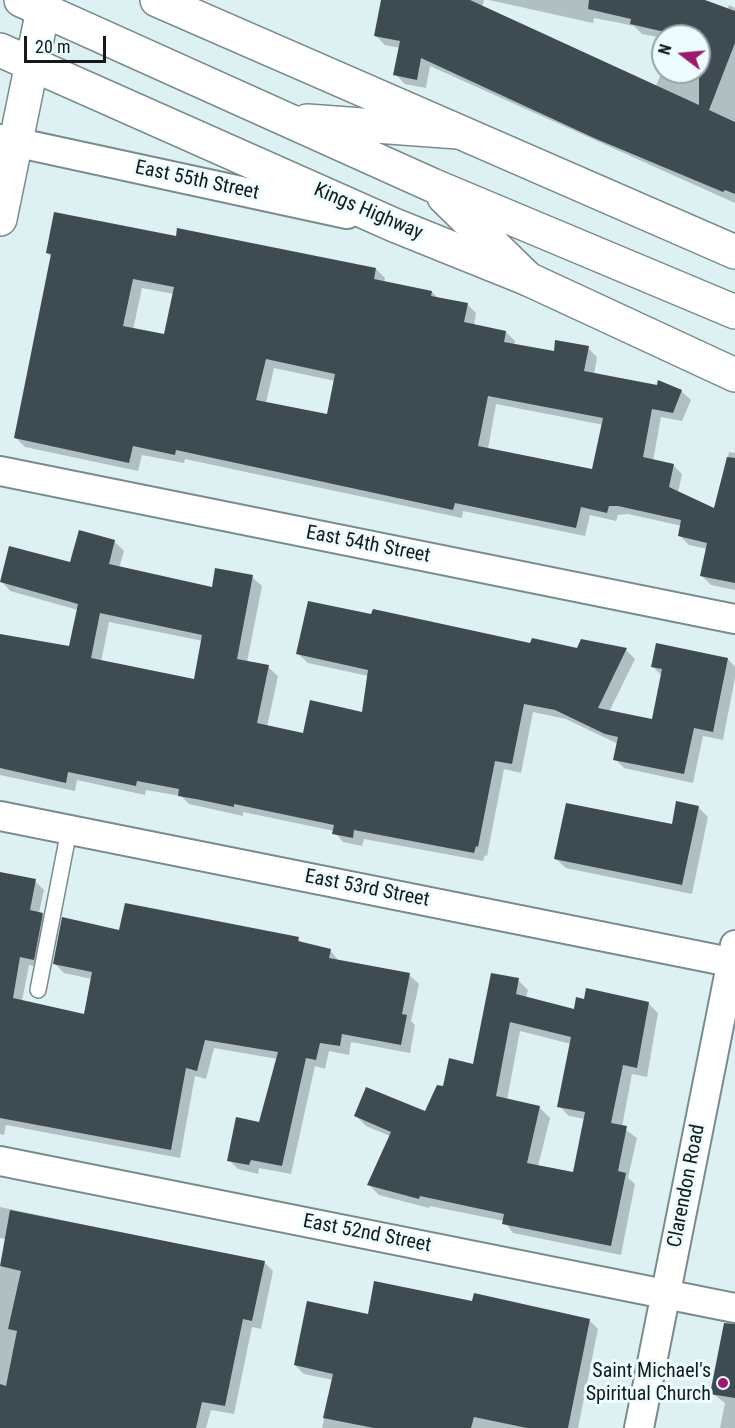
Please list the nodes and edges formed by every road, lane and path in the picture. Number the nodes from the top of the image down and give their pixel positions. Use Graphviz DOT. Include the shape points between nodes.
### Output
graph roads {
  1 [pos="157,0"];
  2 [pos="36,3"];
  3 [pos="0,50"];
  4 [pos="32,64"];
  5 [pos="285,119"];
  6 [pos="458,132"];
  7 [pos="8,141"];
  8 [pos="432,185"];
  9 [pos="0,219"];
  10 [pos="394,225"];
  11 [pos="735,252"];
  12 [pos="528,279"];
  13 [pos="735,312"];
  14 [pos="735,375"];
  15 [pos="0,471"];
  16 [pos="735,620"];
  17 [pos="0,816"];
  18 [pos="69,830"];
  19 [pos="734,956"];
  20 [pos="38,990"];
  21 [pos="0,1161"];
  22 [pos="665,1294"];
  23 [pos="735,1308"];
  24 [pos="639,1428"];
  1 -- 6 [label="street"];
  2 -- 4 [label="street"];
  2 -- 5 [label="street"];
  3 -- 4 [label="street, Kings Highway"];
  4 -- 7 [label="street"];
  4 -- 10 [label="street, Kings Highway"];
  5 -- 6 [label="street"];
  5 -- 8 [label="street"];
  6 -- 11 [label="street"];
  7 -- 9 [label="street"];
  7 -- 10 [label="street, East 55th Street"];
  8 -- 12 [label="street"];
  8 -- 13 [label="street"];
  10 -- 12 [label="street, Kings Highway"];
  12 -- 14 [label="street, Kings Highway"];
  15 -- 16 [label="street, East 54th Street"];
  17 -- 18 [label="street, East 53rd Street"];
  18 -- 19 [label="street, East 53rd Street"];
  18 -- 20 [label="lane"];
  19 -- 22 [label="street, Clarendon Road"];
  21 -- 22 [label="street, East 52nd Street"];
  22 -- 23 [label="street, East 52nd Street"];
  22 -- 24 [label="street, Clarendon Road"];
}
